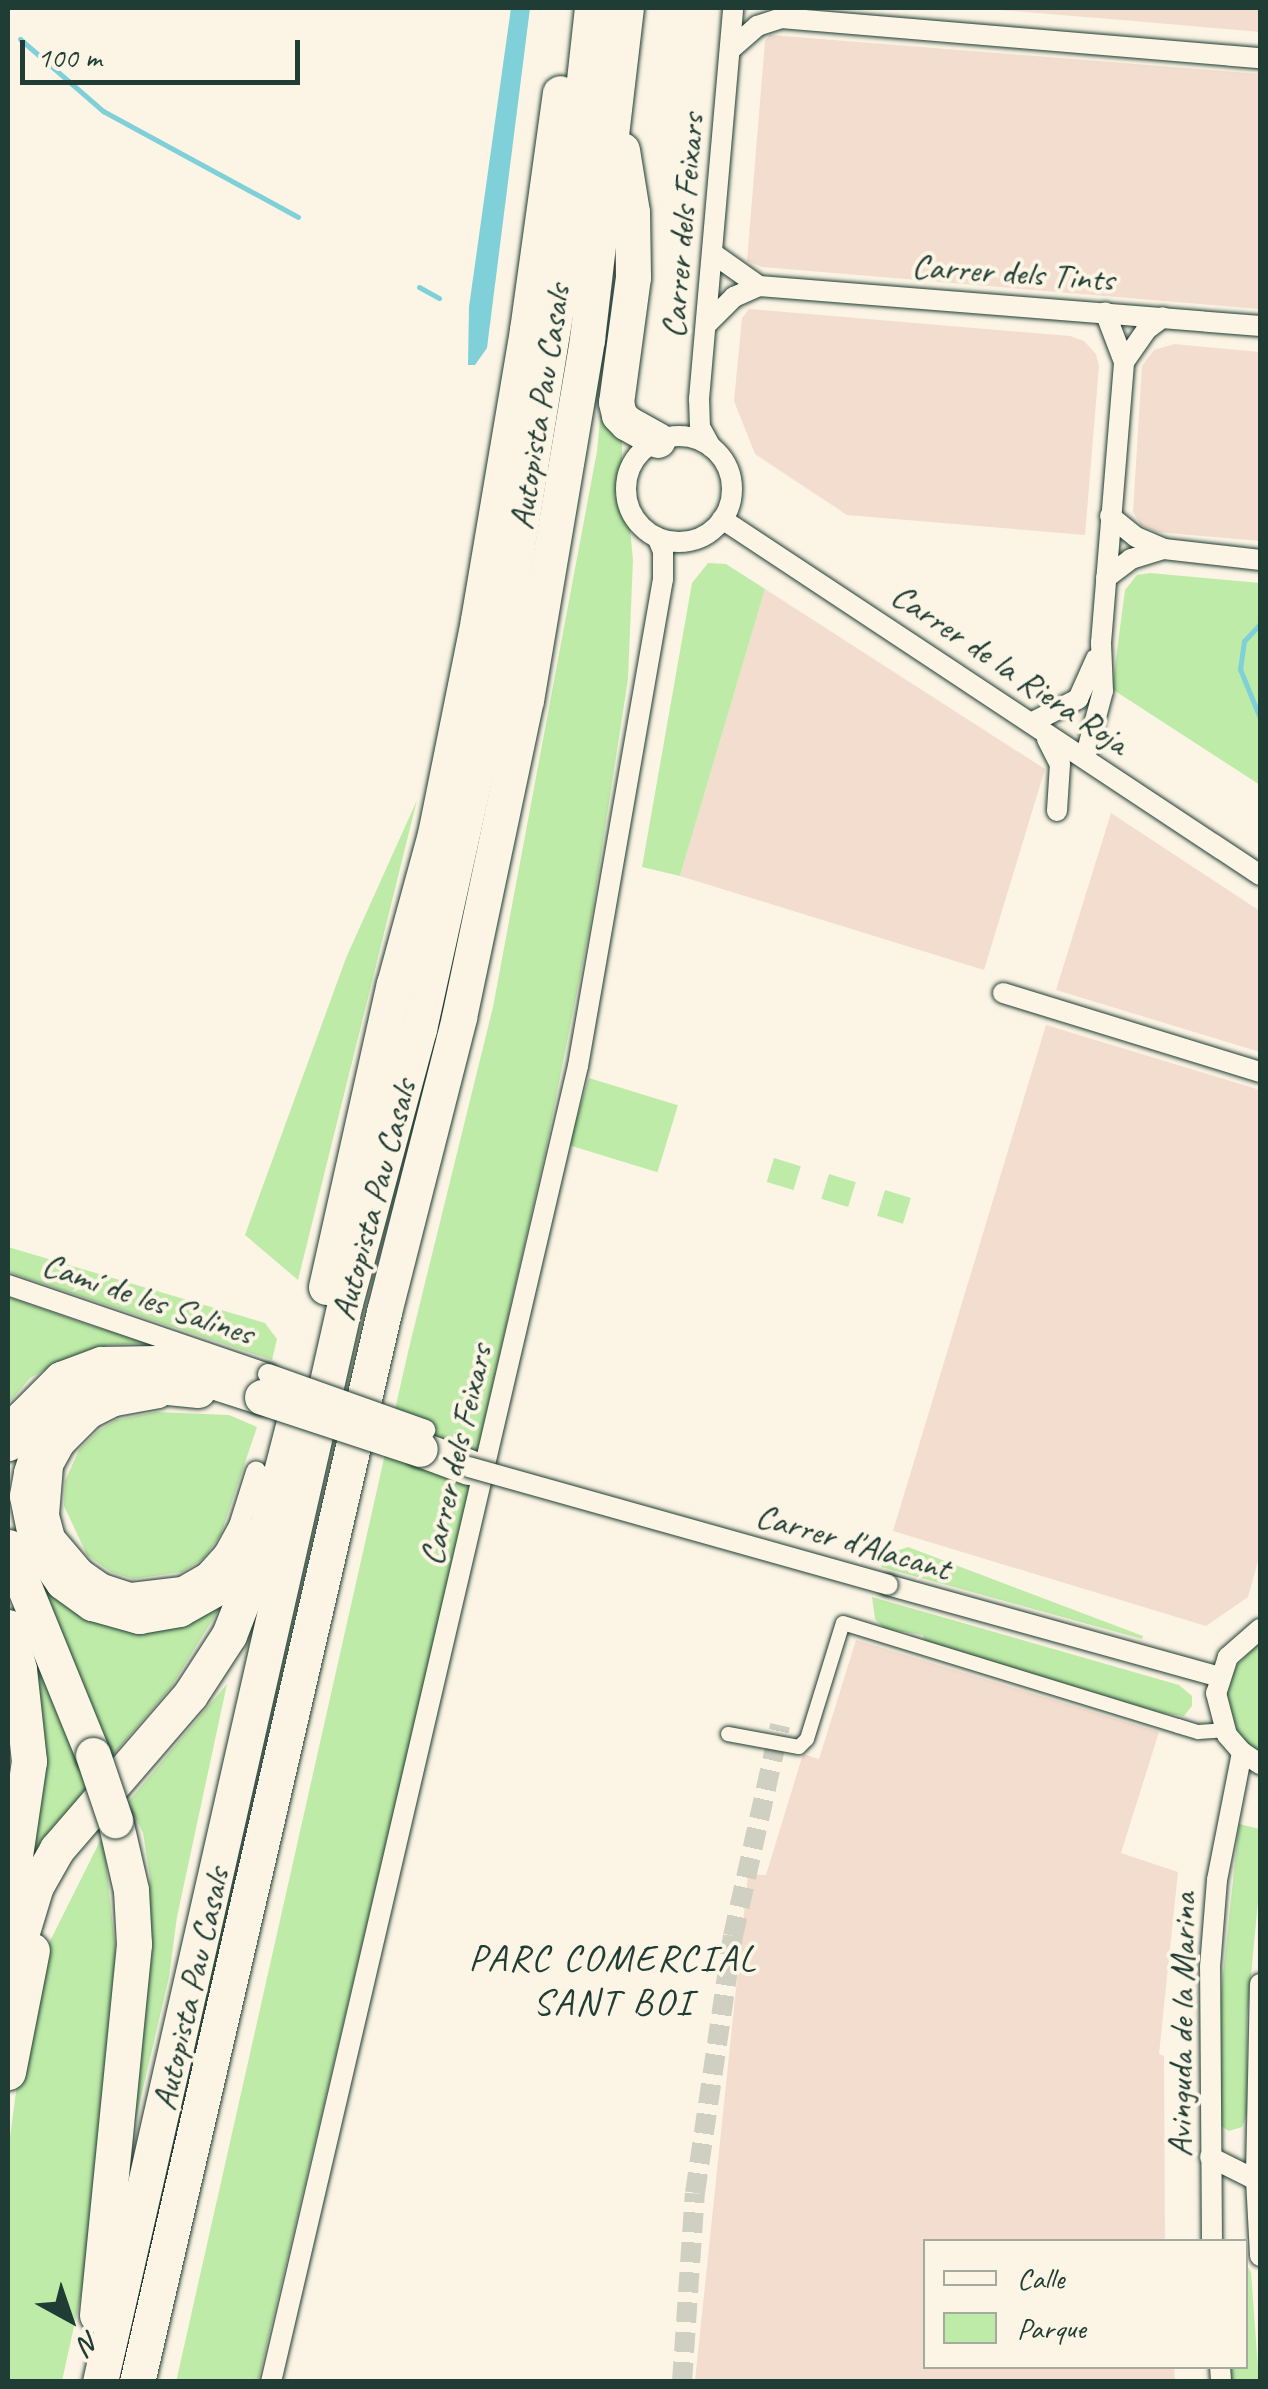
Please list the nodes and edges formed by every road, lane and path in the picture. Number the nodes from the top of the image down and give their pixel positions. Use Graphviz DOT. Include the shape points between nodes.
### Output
graph roads {
  1 [pos="572,8"];
  2 [pos="592,8"];
  3 [pos="626,8"];
  4 [pos="734,8"];
  5 [pos="772,13"];
  6 [pos="731,49"];
  7 [pos="1260,58"];
  8 [pos="615,120"];
  9 [pos="715,255"];
  10 [pos="759,286"];
  11 [pos="1106,312"];
  12 [pos="1163,318"];
  13 [pos="708,322"];
  14 [pos="1260,326"];
  15 [pos="1124,362"];
  16 [pos="658,440"];
  17 [pos="712,447"];
  18 [pos="1110,516"];
  19 [pos="722,519"];
  20 [pos="656,537"];
  21 [pos="1164,549"];
  22 [pos="1260,560"];
  23 [pos="1106,578"];
  24 [pos="1101,643"];
  25 [pos="1032,723"];
  26 [pos="1084,758"];
  27 [pos="1057,811"];
  28 [pos="1260,875"];
  29 [pos="1004,993"];
  30 [pos="1260,1072"];
  31 [pos="8,1285"];
  32 [pos="198,1390"];
  33 [pos="262,1394"];
  34 [pos="8,1443"];
  35 [pos="469,1467"];
  36 [pos="266,1486"];
  37 [pos="8,1547"];
  38 [pos="8,1628"];
  39 [pos="1260,1629"];
  40 [pos="1219,1678"];
  41 [pos="1224,1730"];
  42 [pos="728,1734"];
  43 [pos="1251,1758"];
  44 [pos="126,1768"];
  45 [pos="8,1904"];
  46 [pos="237,1961"];
  47 [pos="8,1978"];
  48 [pos="1260,1984"];
  49 [pos="8,2072"];
  50 [pos="1210,2157"];
  51 [pos="1258,2180"];
  52 [pos="1212,2239"];
  53 [pos="1260,2256"];
  54 [pos="90,2382"];
  55 [pos="100,2382"];
  56 [pos="137,2382"];
  57 [pos="156,2382"];
  58 [pos="271,2382"];
  1 -- 36 [label="highway" via="478,620 435,834"];
  2 -- 55 [label="highway, Autopista Pau Casals" via="565,252 494,687 420,1029 346,1303"];
  3 -- 8 [label="highway, Autopista Pau Casals"];
  4 -- 6 [label="street, Carrer dels Feixars"];
  5 -- 6 [label="street"];
  5 -- 7 [label="street"];
  6 -- 9 [label="street, Carrer dels Feixars"];
  8 -- 16 [label="highway" via="632,212 633,277 616,402 627,423"];
  8 -- 46 [label="highway, Autopista Pau Casals" via="587,339 526,700 459,1017 384,1312"];
  9 -- 10 [label="street"];
  9 -- 13 [label="street, Carrer dels Feixars"];
  10 -- 11 [label="street, Carrer dels Tints"];
  10 -- 13 [label="street" via="734,297"];
  11 -- 12 [label="street, Carrer dels Tints"];
  11 -- 15 [label="street"];
  12 -- 14 [label="street, Carrer dels Tints"];
  12 -- 15 [label="street"];
  13 -- 17 [label="street, Carrer dels Feixars" via="699,417"];
  15 -- 18 [label="street"];
  16 -- 17 [label="street" via="686,436"];
  16 -- 20 [label="street" via="638,455 626,488 632,513"];
  17 -- 19 [label="street" via="731,481"];
  18 -- 21 [label="street"];
  18 -- 23 [label="street"];
  19 -- 20 [label="street" via="693,540"];
  19 -- 25 [label="street, Carrer de la Riera Roja"];
  20 -- 58 [label="street, Carrer dels Feixars" via="663,580 572,1099"];
  21 -- 22 [label="street"];
  21 -- 23 [label="street" via="1131,559"];
  23 -- 24 [label="street"];
  24 -- 25 [label="street" via="1078,699"];
  24 -- 26 [label="street" via="1103,691"];
  25 -- 26 [label="street, Carrer de la Riera Roja"];
  25 -- 27 [label="street" via="1055,746"];
  26 -- 28 [label="street, Carrer de la Riera Roja"];
  29 -- 30 [label="street"];
  31 -- 33 [label="street, Camí de les Salines"];
  32 -- 33 [label="street"];
  32 -- 36 [label="highway" via="137,1382 108,1388 88,1396 50,1430 27,1496 37,1545 63,1582 92,1603 138,1616 179,1609 218,1587 238,1565"];
  33 -- 34 [label="highway" via="157,1363 101,1364 61,1379"];
  33 -- 35 [label="highway, bridge"];
  35 -- 40 [label="street, Carrer d'Alacant, bridge"];
  36 -- 44 [label="highway" via="248,1594 213,1663"];
  37 -- 54 [label="highway, bridge" via="93,1755 131,1890 134,1944"];
  38 -- 45 [label="highway" via="30,1762"];
  39 -- 40 [label="street" via="1232,1651"];
  40 -- 41 [label="street" via="1216,1700"];
  41 -- 42 [label="street" via="1198,1732 843,1623 799,1748"];
  41 -- 43 [label="street"];
  43 -- 50 [label="street, Avinguda de la Marina" via="1217,1880"];
  44 -- 47 [label="highway" via="58,1848 36,1886"];
  44 -- 49 [label="highway" via="40,1926"];
  46 -- 56 [label="highway, Autopista Pau Casals"];
  46 -- 57 [label="highway" via="223,2072"];
  48 -- 51 [label="street"];
  50 -- 51 [label="street"];
  50 -- 52 [label="street, Avinguda de la Marina"];
  51 -- 53 [label="street"];
}
